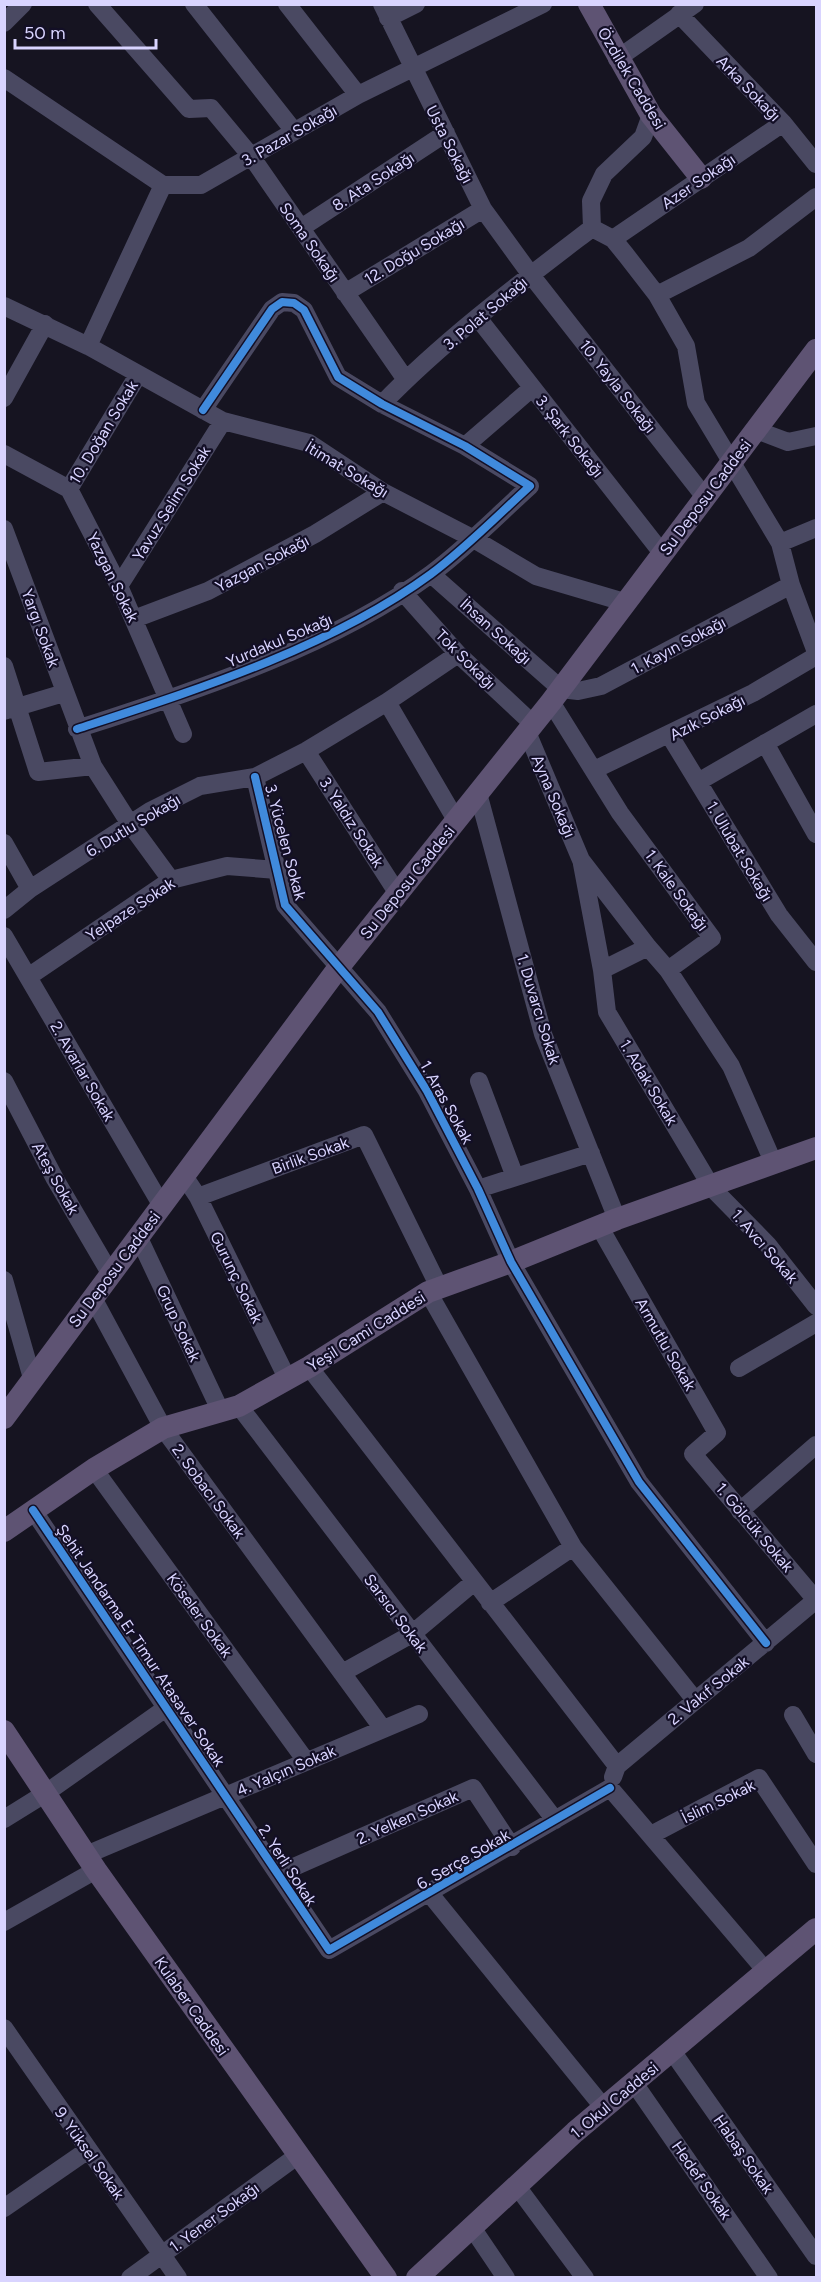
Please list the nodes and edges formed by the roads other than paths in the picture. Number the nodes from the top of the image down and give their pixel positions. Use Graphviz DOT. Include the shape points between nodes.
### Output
graph roads {
  1 [pos="23,4"];
  2 [pos="97,4"];
  3 [pos="194,4"];
  4 [pos="287,4"];
  5 [pos="416,4"];
  6 [pos="543,4"];
  7 [pos="589,4"];
  8 [pos="695,4"];
  9 [pos="385,11"];
  10 [pos="679,14"];
  11 [pos="4,23"];
  12 [pos="617,59"];
  13 [pos="412,68"];
  14 [pos="4,78"];
  15 [pos="358,95"];
  16 [pos="651,116"];
  17 [pos="783,123"];
  18 [pos="294,131"];
  19 [pos="446,134"];
  20 [pos="251,156"];
  21 [pos="816,164"];
  22 [pos="701,178"];
  23 [pos="163,185"];
  24 [pos="816,197"];
  25 [pos="483,210"];
  26 [pos="301,228"];
  27 [pos="592,228"];
  28 [pos="613,239"];
  29 [pos="531,275"];
  30 [pos="345,293"];
  31 [pos="657,295"];
  32 [pos="4,306"];
  33 [pos="478,318"];
  34 [pos="45,324"];
  35 [pos="88,346"];
  36 [pos="816,350"];
  37 [pos="138,375"];
  38 [pos="405,380"];
  39 [pos="532,388"];
  40 [pos="4,398"];
  41 [pos="382,405"];
  42 [pos="203,410"];
  43 [pos="223,421"];
  44 [pos="756,430"];
  45 [pos="816,436"];
  46 [pos="465,446"];
  47 [pos="4,454"];
  48 [pos="731,460"];
  49 [pos="69,489"];
  50 [pos="383,492"];
  51 [pos="704,496"];
  52 [pos="816,528"];
  53 [pos="4,529"];
  54 [pos="472,538"];
  55 [pos="780,543"];
  56 [pos="662,553"];
  57 [pos="431,574"];
  58 [pos="119,585"];
  59 [pos="791,585"];
  60 [pos="402,591"];
  61 [pos="624,602"];
  62 [pos="134,619"];
  63 [pos="812,623"];
  64 [pos="458,654"];
  65 [pos="816,654"];
  66 [pos="4,666"];
  67 [pos="64,693"];
  68 [pos="556,696"];
  69 [pos="170,699"];
  70 [pos="387,702"];
  71 [pos="11,709"];
  72 [pos="816,714"];
  73 [pos="530,728"];
  74 [pos="77,729"];
  75 [pos="183,734"];
  76 [pos="670,736"];
  77 [pos="765,743"];
  78 [pos="306,751"];
  79 [pos="93,766"];
  80 [pos="594,770"];
  81 [pos="255,777"];
  82 [pos="698,782"];
  83 [pos="478,793"];
  84 [pos="456,820"];
  85 [pos="130,824"];
  86 [pos="816,834"];
  87 [pos="4,843"];
  88 [pos="581,860"];
  89 [pos="277,870"];
  90 [pos="171,880"];
  91 [pos="30,890"];
  92 [pos="398,894"];
  93 [pos="4,910"];
  94 [pos="4,936"];
  95 [pos="648,947"];
  96 [pos="816,962"];
  97 [pos="339,967"];
  98 [pos="602,970"];
  99 [pos="668,970"];
  100 [pos="28,977"];
  101 [pos="4,1081"];
  102 [pos="478,1081"];
  103 [pos="816,1148"];
  104 [pos="591,1153"];
  105 [pos="774,1164"];
  106 [pos="184,1176"];
  107 [pos="515,1177"];
  108 [pos="712,1188"];
  109 [pos="478,1189"];
  110 [pos="198,1197"];
  111 [pos="162,1206"];
  112 [pos="608,1223"];
  113 [pos="138,1236"];
  114 [pos="511,1262"];
  115 [pos="110,1273"];
  116 [pos="4,1280"];
  117 [pos="434,1290"];
  118 [pos="93,1298"];
  119 [pos="816,1306"];
  120 [pos="816,1323"];
  121 [pos="309,1367"];
  122 [pos="739,1368"];
  123 [pos="32,1378"];
  124 [pos="288,1380"];
  125 [pos="230,1408"];
  126 [pos="4,1418"];
  127 [pos="163,1428"];
  128 [pos="815,1450"];
  129 [pos="693,1454"];
  130 [pos="93,1468"];
  131 [pos="33,1510"];
  132 [pos="740,1511"];
  133 [pos="4,1531"];
  134 [pos="573,1546"];
  135 [pos="474,1582"];
  136 [pos="816,1600"];
  137 [pos="490,1603"];
  138 [pos="412,1634"];
  139 [pos="766,1643"];
  140 [pos="342,1673"];
  141 [pos="695,1700"];
  142 [pos="166,1708"];
  143 [pos="419,1714"];
  144 [pos="793,1715"];
  145 [pos="383,1729"];
  146 [pos="6,1734"];
  147 [pos="816,1754"];
  148 [pos="306,1761"];
  149 [pos="616,1766"];
  150 [pos="610,1788"];
  151 [pos="46,1793"];
  152 [pos="226,1795"];
  153 [pos="4,1820"];
  154 [pos="555,1820"];
  155 [pos="651,1835"];
  156 [pos="512,1846"];
  157 [pos="91,1862"];
  158 [pos="816,1864"];
  159 [pos="278,1874"];
  160 [pos="430,1894"];
  161 [pos="4,1922"];
  162 [pos="816,1929"];
  163 [pos="328,1950"];
  164 [pos="766,1971"];
  165 [pos="4,2028"];
  166 [pos="672,2051"];
  167 [pos="12,2055"];
  168 [pos="634,2083"];
  169 [pos="604,2108"];
  170 [pos="88,2150"];
  171 [pos="297,2156"];
  172 [pos="516,2185"];
  173 [pos="4,2208"];
  174 [pos="471,2226"];
  175 [pos="161,2254"];
  176 [pos="816,2256"];
  177 [pos="130,2277"];
  178 [pos="178,2277"];
  179 [pos="386,2277"];
  180 [pos="417,2277"];
  181 [pos="506,2277"];
  182 [pos="585,2277"];
  183 [pos="769,2277"];
  1 -- 11 [label="street"];
  2 -- 20 [label="street, Soma Sokağı" via="189,109 211,108"];
  3 -- 18 [label="street"];
  4 -- 15 [label="street"];
  5 -- 9 [label="street"];
  6 -- 13 [label="street, 3. Pazar Sokağı"];
  7 -- 12 [label="main road, Özdilek Caddesi"];
  8 -- 10 [label="street"];
  9 -- 13 [label="street, Usta Sokağı"];
  10 -- 12 [label="street"];
  10 -- 17 [label="street, Arka Sokağı"];
  12 -- 16 [label="main road, Özdilek Caddesi"];
  13 -- 15 [label="street, 3. Pazar Sokağı"];
  13 -- 19 [label="street, Usta Sokağı"];
  14 -- 23 [label="street"];
  15 -- 18 [label="street, 3. Pazar Sokağı"];
  16 -- 22 [label="main road, Özdilek Caddesi"];
  16 -- 27 [label="street" via="643,137 604,174 591,201"];
  17 -- 21 [label="street, Arka Sokağı"];
  17 -- 22 [label="street, Azer Sokağı"];
  18 -- 20 [label="street, 3. Pazar Sokağı"];
  19 -- 25 [label="street, Usta Sokağı"];
  19 -- 26 [label="street, 8. Ata Sokağı"];
  20 -- 23 [label="street, 3. Pazar Sokağı" via="201,185"];
  20 -- 26 [label="street, Soma Sokağı"];
  22 -- 28 [label="street, Azer Sokağı"];
  23 -- 35 [label="street"];
  24 -- 31 [label="street" via="749,248"];
  25 -- 29 [label="street, Usta Sokağı"];
  25 -- 30 [label="street, 12. Doğu Sokağı"];
  26 -- 30 [label="street, Soma Sokağı"];
  27 -- 28 [label="street"];
  27 -- 29 [label="street, 3. Polat Sokağı"];
  28 -- 31 [label="street"];
  29 -- 33 [label="street, 3. Polat Sokağı"];
  29 -- 51 [label="street, 10. Yayla Sokağı"];
  30 -- 38 [label="street, Soma Sokağı"];
  31 -- 48 [label="street" via="686,346 696,403"];
  32 -- 34 [label="street, İtimat Sokağı"];
  33 -- 38 [label="street, 3. Polat Sokağı"];
  33 -- 39 [label="street, 3. Şark Sokağı"];
  34 -- 35 [label="street, İtimat Sokağı"];
  34 -- 40 [label="street"];
  35 -- 37 [label="street, İtimat Sokağı"];
  36 -- 44 [label="main road, Su Deposu Caddesi"];
  37 -- 42 [label="street, İtimat Sokağı"];
  37 -- 49 [label="street, 10. Doğan Sokak"];
  38 -- 41 [label="street, 3. Polat Sokağı"];
  39 -- 46 [label="street"];
  39 -- 56 [label="street, 3. Şark Sokağı"];
  41 -- 42 [label="street" via="338,377 304,310 294,303 282,302 272,309"];
  41 -- 46 [label="street"];
  42 -- 43 [label="street, İtimat Sokağı"];
  43 -- 50 [label="street, İtimat Sokağı" via="309,443"];
  43 -- 58 [label="street, Yavuz Selim Sokak"];
  44 -- 45 [label="street" via="788,442"];
  44 -- 48 [label="main road, Su Deposu Caddesi"];
  46 -- 54 [label="street, Yurdakul Sokağı" via="530,486"];
  47 -- 49 [label="street"];
  48 -- 51 [label="main road, Su Deposu Caddesi"];
  48 -- 55 [label="street"];
  49 -- 58 [label="street, Yazgan Sokak"];
  50 -- 54 [label="street, İtimat Sokağı"];
  50 -- 62 [label="street, Yazgan Sokağı" via="315,534 208,591"];
  51 -- 56 [label="main road, Su Deposu Caddesi"];
  52 -- 55 [label="street"];
  53 -- 67 [label="street, Yargı Sokak"];
  54 -- 57 [label="street, Yurdakul Sokağı"];
  54 -- 61 [label="street, İtimat Sokağı" via="536,576"];
  55 -- 59 [label="street"];
  56 -- 61 [label="main road, Su Deposu Caddesi"];
  57 -- 60 [label="street, Yurdakul Sokağı"];
  57 -- 68 [label="street, İhsan Sokağı"];
  58 -- 62 [label="street, Yazgan Sokak"];
  59 -- 63 [label="street"];
  59 -- 68 [label="street, 1. Kayın Sokağı" via="601,686"];
  60 -- 64 [label="street, Tok Sokağı"];
  60 -- 69 [label="street, Yurdakul Sokağı" via="342,628"];
  61 -- 68 [label="main road, Su Deposu Caddesi"];
  62 -- 69 [label="street, Yazgan Sokak"];
  63 -- 65 [label="street"];
  64 -- 70 [label="street, 6. Dutlu Sokağı"];
  64 -- 73 [label="street, Tok Sokağı"];
  65 -- 76 [label="street, Azık Sokağı" via="753,693"];
  66 -- 71 [label="street"];
  67 -- 71 [label="street"];
  67 -- 74 [label="street, Yargı Sokak"];
  68 -- 73 [label="main road, Su Deposu Caddesi"];
  68 -- 80 [label="street, 1. Kale Sokağı"];
  69 -- 74 [label="street, Yurdakul Sokağı"];
  69 -- 75 [label="street, Yazgan Sokak"];
  70 -- 78 [label="street, 6. Dutlu Sokağı"];
  70 -- 84 [label="street"];
  71 -- 79 [label="street" via="38,772"];
  72 -- 77 [label="street"];
  73 -- 83 [label="main road, Su Deposu Caddesi"];
  73 -- 88 [label="street, Ayna Sokağı"];
  74 -- 79 [label="street, Yargı Sokak"];
  76 -- 80 [label="street, Azık Sokağı"];
  76 -- 82 [label="street, 1. Ulubat Sokağı"];
  77 -- 82 [label="street"];
  77 -- 86 [label="street"];
  78 -- 81 [label="street, 6. Dutlu Sokağı"];
  78 -- 92 [label="street, 3. Yaldız Sokak"];
  79 -- 85 [label="street, Yargı Sokak"];
  80 -- 99 [label="street, 1. Kale Sokağı" via="620,813 712,938"];
  81 -- 85 [label="street, 6. Dutlu Sokağı" via="200,786"];
  81 -- 89 [label="street, 3. Yücelen Sokak"];
  82 -- 96 [label="street, 1. Ulubat Sokağı" via="779,915"];
  83 -- 84 [label="main road, Su Deposu Caddesi"];
  83 -- 104 [label="street, 1. Duvarcı Sokak" via="543,1034"];
  84 -- 92 [label="main road, Su Deposu Caddesi"];
  85 -- 90 [label="street, Yargı Sokak"];
  85 -- 91 [label="street, 6. Dutlu Sokağı"];
  87 -- 91 [label="street"];
  88 -- 95 [label="street, Ayna Sokağı"];
  88 -- 98 [label="street, Ayna Sokağı"];
  89 -- 90 [label="street, Yelpaze Sokak" via="226,866"];
  89 -- 97 [label="street, 3. Yücelen Sokak" via="285,905"];
  90 -- 100 [label="street, Yelpaze Sokak"];
  91 -- 93 [label="street, 6. Dutlu Sokağı"];
  92 -- 97 [label="main road, Su Deposu Caddesi"];
  94 -- 100 [label="street, 2. Avarlar Sokak"];
  95 -- 98 [label="street"];
  95 -- 99 [label="street, Ayna Sokağı"];
  97 -- 106 [label="main road, Su Deposu Caddesi"];
  97 -- 109 [label="street, 1. Aras Sokak" via="378,1012 427,1091"];
  98 -- 108 [label="street, 1. Adak Sokak" via="607,1012"];
  99 -- 105 [label="street" via="731,1066"];
  100 -- 111 [label="street, 2. Avarlar Sokak"];
  101 -- 115 [label="street, Ateş Sokak"];
  102 -- 107 [label="street"];
  103 -- 105 [label="main road, Yeşil Cami Caddesi"];
  104 -- 107 [label="street"];
  104 -- 112 [label="street, 1. Duvarcı Sokak"];
  105 -- 108 [label="main road, Yeşil Cami Caddesi"];
  106 -- 110 [label="street, Gurunç Sokak"];
  106 -- 111 [label="main road, Su Deposu Caddesi"];
  107 -- 109 [label="street"];
  108 -- 112 [label="main road, Yeşil Cami Caddesi"];
  108 -- 119 [label="street, 1. Avcı Sokak" via="768,1245"];
  109 -- 114 [label="street, 1. Aras Sokak"];
  110 -- 117 [label="street, Birlik Sokak" via="364,1135"];
  110 -- 124 [label="street, Gurunç Sokak"];
  111 -- 113 [label="main road, Su Deposu Caddesi"];
  112 -- 114 [label="main road, Yeşil Cami Caddesi"];
  112 -- 129 [label="street, Armutlu Sokak" via="717,1433"];
  113 -- 115 [label="main road, Su Deposu Caddesi"];
  113 -- 125 [label="street, Grup Sokak"];
  114 -- 117 [label="main road, Yeşil Cami Caddesi"];
  114 -- 139 [label="street, 1. Aras Sokak" via="639,1482"];
  115 -- 118 [label="main road, Su Deposu Caddesi"];
  116 -- 123 [label="street"];
  117 -- 121 [label="main road, Yeşil Cami Caddesi"];
  117 -- 134 [label="street"];
  118 -- 123 [label="main road, Su Deposu Caddesi"];
  118 -- 127 [label="street, 2. Sobacı Sokak"];
  120 -- 122 [label="street"];
  121 -- 124 [label="main road, Yeşil Cami Caddesi"];
  121 -- 135 [label="street"];
  123 -- 126 [label="main road, Su Deposu Caddesi"];
  124 -- 125 [label="main road, Yeşil Cami Caddesi"];
  125 -- 127 [label="main road, Yeşil Cami Caddesi"];
  125 -- 138 [label="street, Sarsıcı Sokak"];
  127 -- 130 [label="main road, Yeşil Cami Caddesi"];
  127 -- 140 [label="street, 2. Sobacı Sokak"];
  128 -- 132 [label="street"];
  129 -- 132 [label="street, 1. Gölcük Sokak"];
  130 -- 131 [label="main road, Yeşil Cami Caddesi"];
  130 -- 148 [label="street, Köseler Sokak"];
  131 -- 133 [label="main road, Yeşil Cami Caddesi"];
  131 -- 142 [label="street, Şehit Jandarma Er Timur Atasaver Sokak"];
  132 -- 136 [label="street, 1. Gölcük Sokak"];
  134 -- 137 [label="street"];
  134 -- 141 [label="street"];
  135 -- 137 [label="street"];
  135 -- 138 [label="street"];
  136 -- 139 [label="street, 2. Vakıf Sokak"];
  137 -- 149 [label="street"];
  138 -- 140 [label="street"];
  138 -- 154 [label="street, Sarsıcı Sokak"];
  139 -- 141 [label="street, 2. Vakıf Sokak"];
  140 -- 145 [label="street, 2. Sobacı Sokak"];
  141 -- 149 [label="street, 2. Vakıf Sokak"];
  142 -- 151 [label="street"];
  142 -- 152 [label="street, Şehit Jandarma Er Timur Atasaver Sokak"];
  143 -- 145 [label="street, 4. Yalçın Sokak"];
  144 -- 147 [label="street"];
  145 -- 148 [label="street, 4. Yalçın Sokak"];
  146 -- 151 [label="main road, Kulaber Caddesi"];
  148 -- 152 [label="street, 4. Yalçın Sokak"];
  149 -- 150 [label="street"];
  150 -- 154 [label="street, 6. Serçe Sokak"];
  150 -- 155 [label="street"];
  151 -- 153 [label="street"];
  151 -- 157 [label="main road, Kulaber Caddesi"];
  152 -- 157 [label="street, 4. Yalçın Sokak"];
  152 -- 159 [label="street, 2. Yerli Sokak"];
  154 -- 156 [label="street, 6. Serçe Sokak"];
  155 -- 158 [label="street, İslim Sokak" via="759,1778"];
  155 -- 164 [label="street"];
  156 -- 159 [label="street, 2. Yelken Sokak" via="473,1788"];
  156 -- 160 [label="street, 6. Serçe Sokak"];
  157 -- 161 [label="street, 4. Yalçın Sokak"];
  157 -- 171 [label="main road, Kulaber Caddesi"];
  159 -- 163 [label="street, 2. Yerli Sokak"];
  160 -- 163 [label="street, 6. Serçe Sokak"];
  160 -- 169 [label="street"];
  162 -- 164 [label="main road, 1. Okul Caddesi"];
  164 -- 166 [label="main road, 1. Okul Caddesi"];
  165 -- 167 [label="street, 9. Yüksel Sokak"];
  166 -- 168 [label="main road, 1. Okul Caddesi"];
  166 -- 176 [label="street, Habaş Sokak"];
  167 -- 170 [label="street, 9. Yüksel Sokak"];
  168 -- 169 [label="main road, 1. Okul Caddesi"];
  168 -- 183 [label="street, Hedef Sokak"];
  169 -- 172 [label="main road, 1. Okul Caddesi"];
  170 -- 173 [label="street"];
  170 -- 175 [label="street, 9. Yüksel Sokak"];
  171 -- 175 [label="street, 1. Yener Sokağı"];
  171 -- 179 [label="main road, Kulaber Caddesi"];
  172 -- 174 [label="main road, 1. Okul Caddesi"];
  172 -- 182 [label="street"];
  174 -- 180 [label="main road, 1. Okul Caddesi"];
  174 -- 181 [label="street"];
  175 -- 177 [label="street, 1. Yener Sokağı"];
  175 -- 178 [label="street, 9. Yüksel Sokak"];
}
